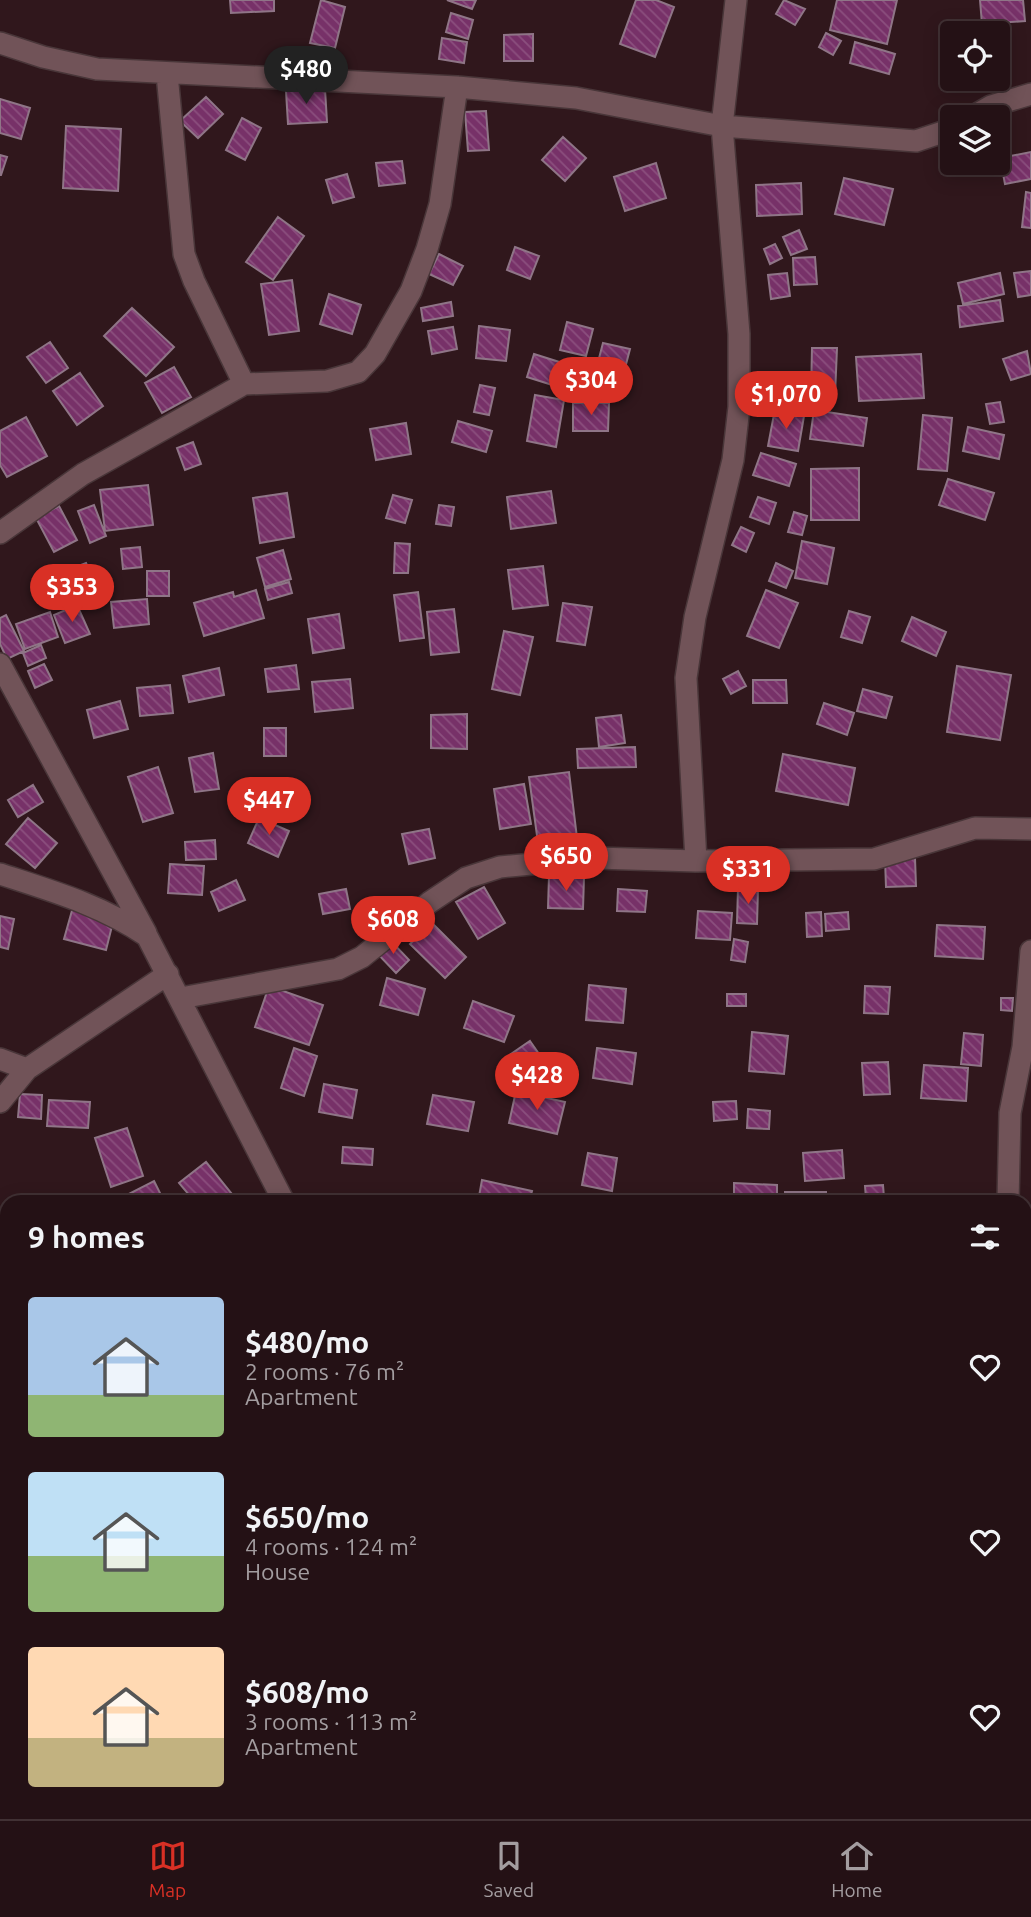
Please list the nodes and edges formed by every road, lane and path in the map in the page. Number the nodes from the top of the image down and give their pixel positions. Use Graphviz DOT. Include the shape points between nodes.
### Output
graph roads {
  1 [pos="736,0"];
  2 [pos="0,43"];
  3 [pos="167,74"];
  4 [pos="457,87"];
  5 [pos="1031,94"];
  6 [pos="994,105"];
  7 [pos="722,125"];
  8 [pos="940,133"];
  9 [pos="244,384"];
  10 [pos="0,533"];
  11 [pos="0,664"];
  12 [pos="1031,829"];
  13 [pos="696,861"];
  14 [pos="0,874"];
  15 [pos="147,936"];
  16 [pos="1031,951"];
  17 [pos="168,974"];
  18 [pos="181,998"];
  19 [pos="0,1059"];
  20 [pos="27,1069"];
  21 [pos="0,1102"];
  22 [pos="280,1195"];
  23 [pos="1008,1195"];
  1 -- 7 [label="street"];
  2 -- 3 [label="street" via="97,69"];
  3 -- 4 [label="street"];
  3 -- 9 [label="street" via="184,254"];
  4 -- 7 [label="street" via="607,102"];
  4 -- 9 [label="street" via="440,204 427,250 411,290 375,354 358,372 327,381"];
  5 -- 6 [label="street"];
  7 -- 8 [label="street" via="916,141"];
  7 -- 13 [label="street" via="739,334 739,407 733,460 695,617 686,678"];
  9 -- 10 [label="street" via="83,474"];
  11 -- 15 [label="street"];
  12 -- 13 [label="street" via="975,828 874,859"];
  13 -- 18 [label="street" via="596,858 500,867 466,878 362,957 338,969"];
  14 -- 15 [label="street" via="113,913"];
  15 -- 17 [label="street"];
  16 -- 23 [label="street" via="1023,1047 1010,1113"];
  17 -- 18 [label="street"];
  17 -- 20 [label="street"];
  18 -- 22 [label="street"];
  19 -- 20 [label="street"];
  20 -- 21 [label="street"];
}
